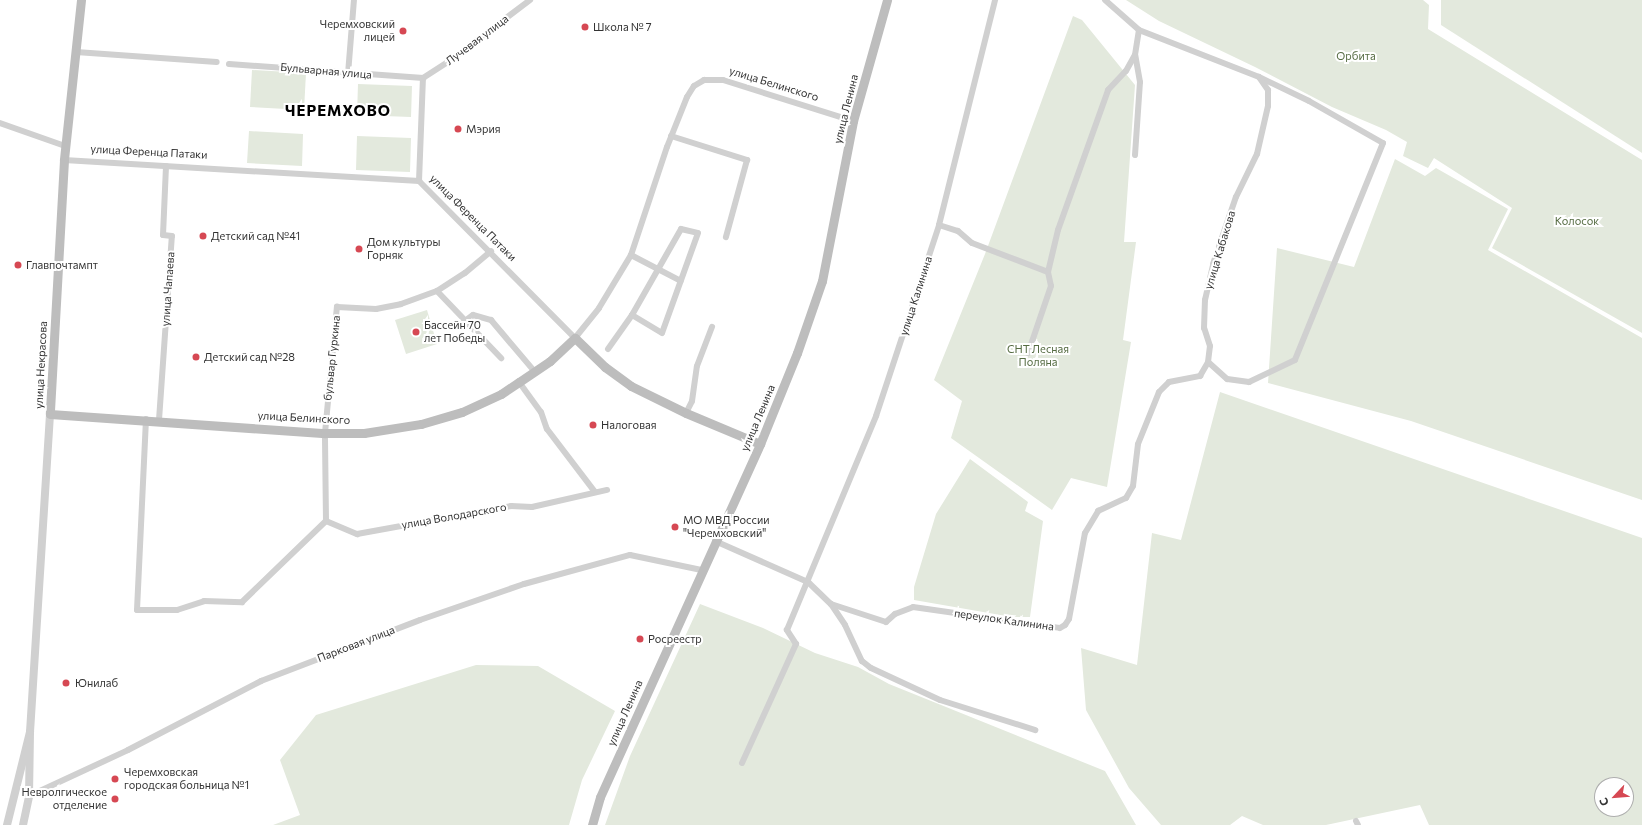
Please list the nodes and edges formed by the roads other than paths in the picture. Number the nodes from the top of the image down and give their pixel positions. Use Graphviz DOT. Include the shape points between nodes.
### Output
graph roads {
  1 [pos="82,0"];
  2 [pos="354,0"];
  3 [pos="530,0"];
  4 [pos="887,0"];
  5 [pos="995,0"];
  6 [pos="1105,0"];
  7 [pos="1139,30"];
  8 [pos="76,52"];
  9 [pos="1135,55"];
  10 [pos="217,62"];
  11 [pos="229,64"];
  12 [pos="348,74"];
  13 [pos="1259,77"];
  14 [pos="423,78"];
  15 [pos="853,121"];
  16 [pos="0,123"];
  17 [pos="671,136"];
  18 [pos="66,146"];
  19 [pos="1135,155"];
  20 [pos="64,160"];
  21 [pos="166,166"];
  22 [pos="419,181"];
  23 [pos="939,225"];
  24 [pos="726,237"];
  25 [pos="491,251"];
  26 [pos="631,255"];
  27 [pos="658,270"];
  28 [pos="1048,272"];
  29 [pos="681,281"];
  30 [pos="437,291"];
  31 [pos="632,315"];
  32 [pos="465,321"];
  33 [pos="712,327"];
  34 [pos="575,338"];
  35 [pos="608,349"];
  36 [pos="1028,353"];
  37 [pos="501,358"];
  38 [pos="1208,362"];
  39 [pos="535,372"];
  40 [pos="519,382"];
  41 [pos="686,413"];
  42 [pos="50,414"];
  43 [pos="146,419"];
  44 [pos="159,420"];
  45 [pos="324,433"];
  46 [pos="760,444"];
  47 [pos="607,490"];
  48 [pos="596,492"];
  49 [pos="326,521"];
  50 [pos="715,541"];
  51 [pos="702,570"];
  52 [pos="808,582"];
  53 [pos="831,604"];
  54 [pos="1035,730"];
  55 [pos="30,732"];
  56 [pos="742,763"];
  57 [pos="29,796"];
  58 [pos="7,825"];
  59 [pos="23,825"];
  60 [pos="592,825"];
  1 -- 8 [label="main road, улица Некрасова"];
  2 -- 12 [label="street"];
  3 -- 14 [label="street, Лучевая улица"];
  4 -- 15 [label="main road, улица Ленина"];
  5 -- 23 [label="street, улица Калинина"];
  6 -- 7 [label="street"];
  7 -- 9 [label="street"];
  7 -- 13 [label="street"];
  8 -- 10 [label="street"];
  8 -- 18 [label="main road, улица Некрасова"];
  9 -- 19 [label="street" via="1140,82"];
  9 -- 28 [label="street" via="1126,71 1108,90 1058,230"];
  11 -- 12 [label="street, Бульварная улица" via="317,68"];
  12 -- 14 [label="street, Бульварная улица"];
  13 -- 38 [label="street, улица Кабакова" via="1268,90 1268,106 1257,154 1236,197 1213,264 1205,300 1204,328 1210,346"];
  13 -- 38 [label="street" via="1309,101 1383,143 1295,360 1249,382 1227,379"];
  14 -- 22 [label="street"];
  15 -- 17 [label="street, улица Белинского" via="722,80 704,80 694,86 687,97"];
  15 -- 46 [label="main road, улица Ленина" via="822,281"];
  16 -- 18 [label="street"];
  17 -- 24 [label="street" via="747,160"];
  17 -- 26 [label="street, улица Белинского"];
  18 -- 20 [label="main road, улица Некрасова"];
  20 -- 21 [label="street, улица Ференца Патаки"];
  20 -- 42 [label="main road, улица Некрасова"];
  21 -- 22 [label="street, улица Ференца Патаки"];
  21 -- 44 [label="street, улица Чапаева" via="163,235 172,236"];
  22 -- 25 [label="street, улица Ференца Патаки"];
  23 -- 28 [label="street" via="958,231 972,243"];
  23 -- 52 [label="street, улица Калинина" via="876,416"];
  25 -- 30 [label="street" via="464,274"];
  25 -- 34 [label="street, улица Ференца Патаки"];
  26 -- 27 [label="street"];
  26 -- 34 [label="street, улица Белинского" via="599,308"];
  27 -- 29 [label="street"];
  27 -- 29 [label="street" via="682,229 698,234"];
  27 -- 31 [label="street"];
  28 -- 36 [label="street" via="1051,286"];
  29 -- 31 [label="street" via="662,333"];
  30 -- 32 [label="street"];
  30 -- 45 [label="street, бульвар Гуркина" via="401,304 376,309 337,307"];
  31 -- 35 [label="street"];
  32 -- 37 [label="street"];
  32 -- 39 [label="street" via="473,315 491,320"];
  33 -- 41 [label="street" via="697,366 692,402"];
  34 -- 39 [label="main road, улица Белинского"];
  34 -- 41 [label="main road, улица Ференца Патаки" via="631,386"];
  38 -- 53 [label="street, переулок Калинина" via="1200,376 1169,382 1159,392 1138,444 1133,486 1126,498 1098,511 1085,533 1069,619 1060,628 913,607 896,614 886,622"];
  39 -- 40 [label="main road, улица Белинского"];
  40 -- 45 [label="main road, улица Белинского" via="501,394 462,412 436,420 364,432"];
  40 -- 48 [label="street" via="541,412 547,429"];
  41 -- 46 [label="main road, улица Ференца Патаки"];
  42 -- 43 [label="main road, улица Белинского"];
  42 -- 55 [label="street, улица Некрасова"];
  43 -- 44 [label="main road, улица Белинского"];
  43 -- 49 [label="street" via="137,610 177,610 204,601 242,602"];
  44 -- 45 [label="main road, улица Белинского"];
  45 -- 49 [label="street, бульвар Гуркина"];
  46 -- 50 [label="main road, улица Ленина"];
  47 -- 48 [label="street, улица Володарского"];
  48 -- 49 [label="street, улица Володарского" via="532,508 511,506 357,534"];
  50 -- 51 [label="main road, улица Ленина"];
  50 -- 52 [label="street"];
  51 -- 57 [label="street, Парковая улица" via="630,555 524,584 420,620 261,681 128,750"];
  51 -- 60 [label="main road, улица Ленина" via="600,797"];
  52 -- 53 [label="street"];
  52 -- 56 [label="street, улица Калинина" via="786,630 796,644"];
  53 -- 54 [label="street" via="845,625 862,661 871,668 940,700"];
  55 -- 57 [label="street, улица Некрасова" via="32,740"];
  55 -- 58 [label="street, улица Некрасова"];
  57 -- 59 [label="street, улица Некрасова"];
}
